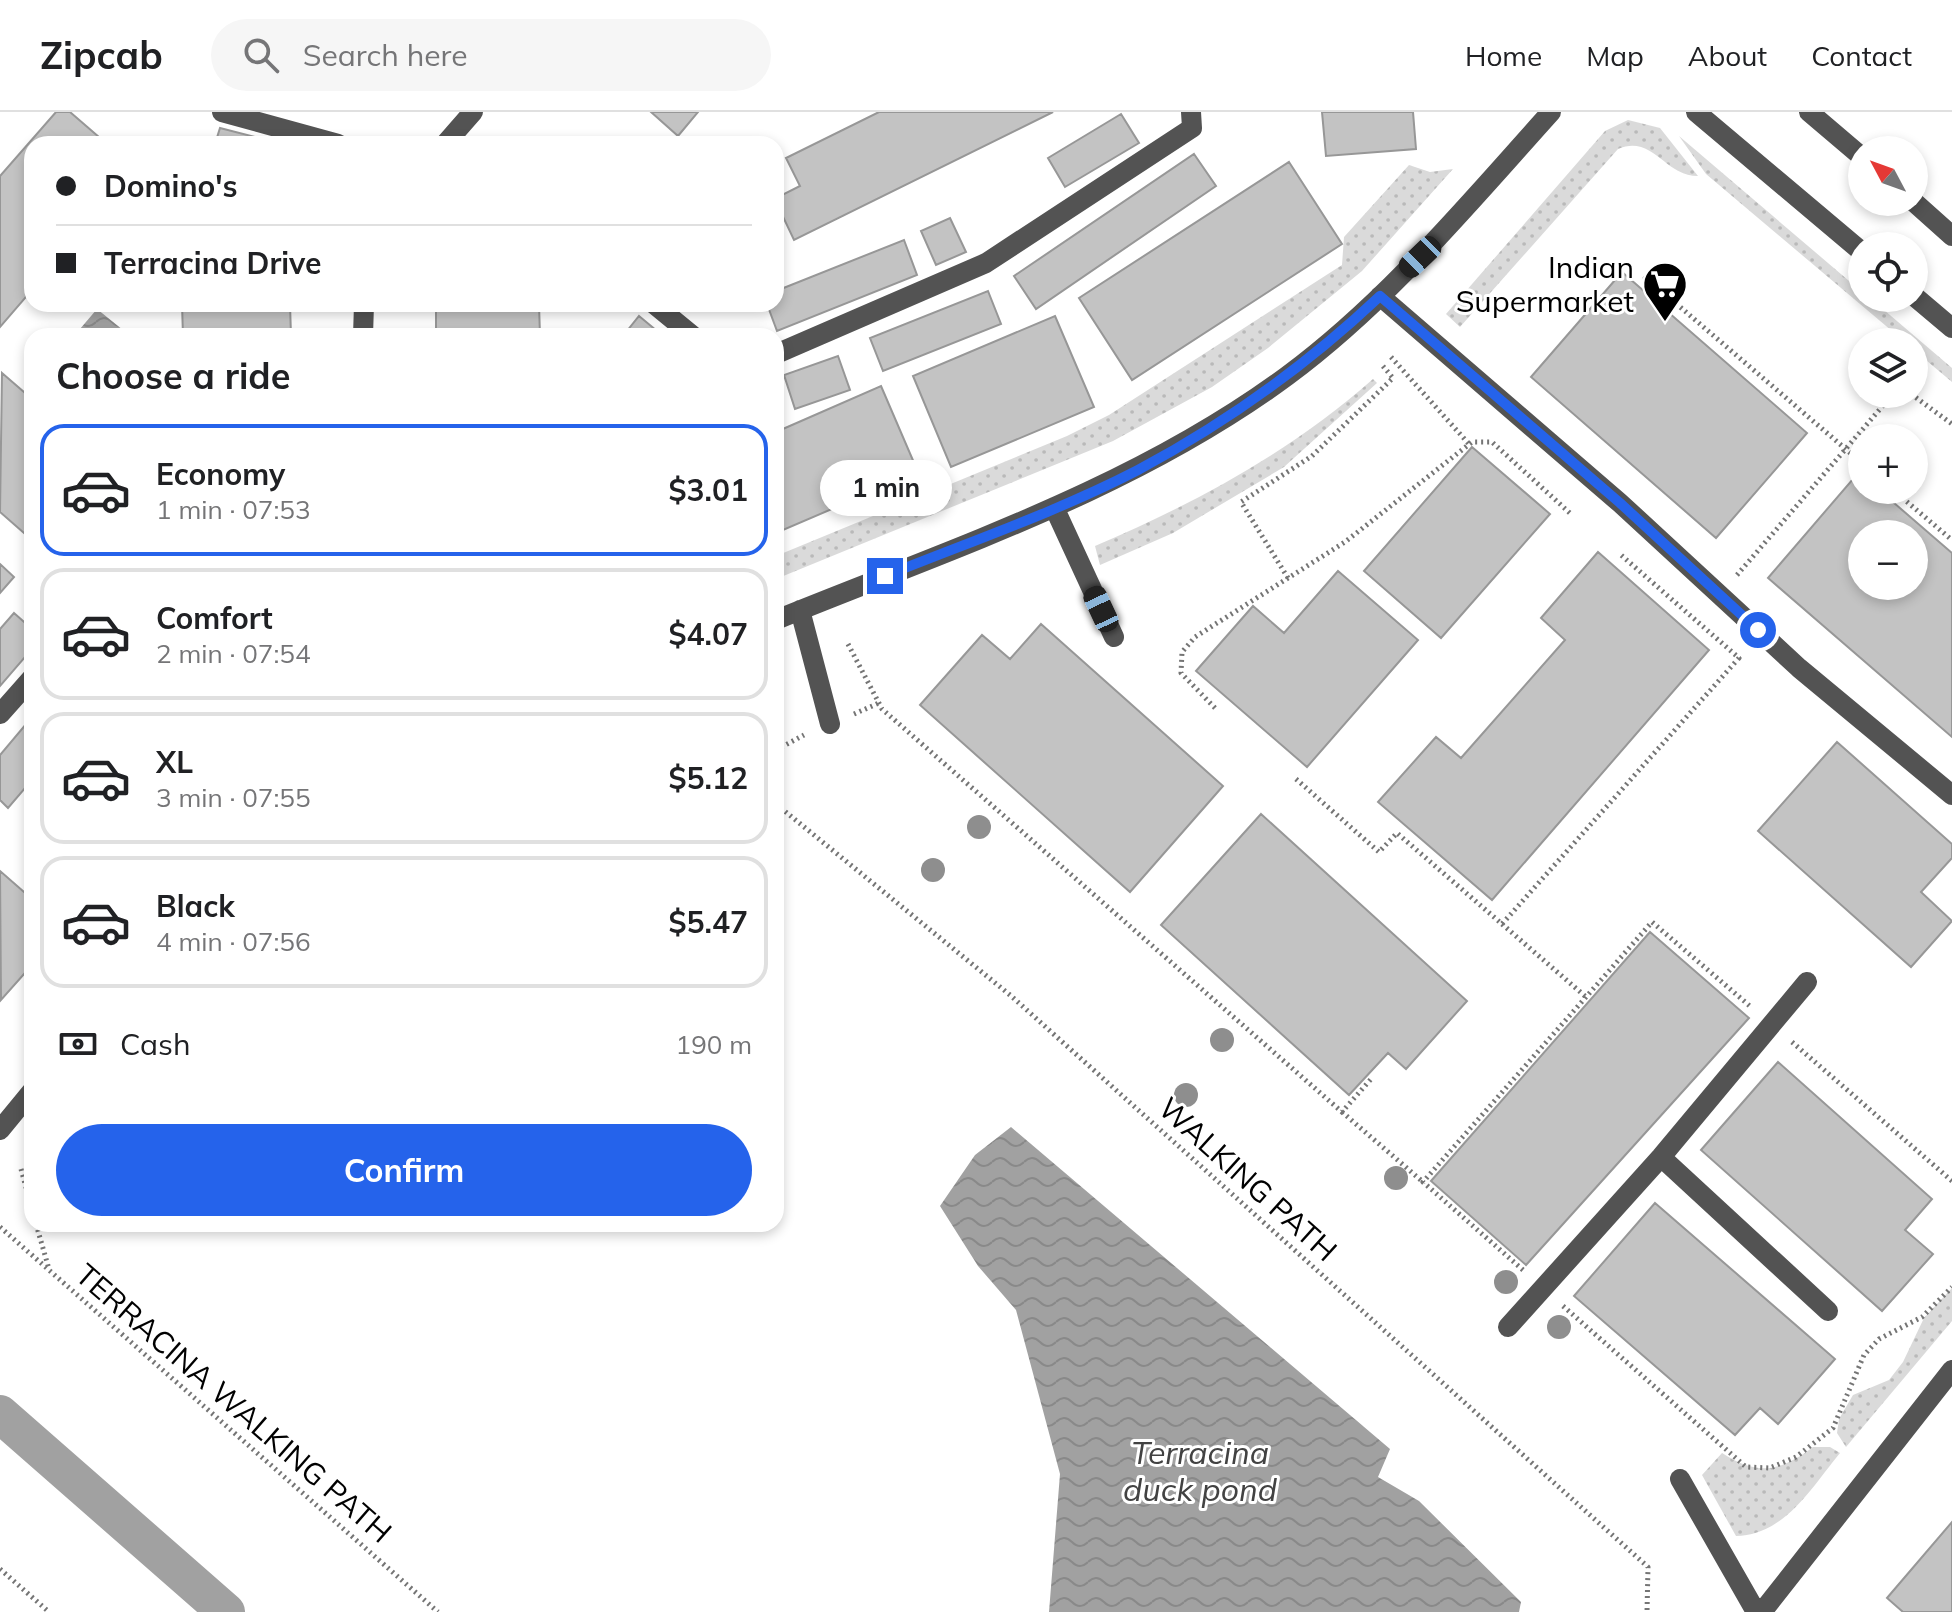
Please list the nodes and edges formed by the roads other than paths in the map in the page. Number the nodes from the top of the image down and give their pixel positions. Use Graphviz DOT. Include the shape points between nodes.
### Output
graph roads {
  1 [pos="222,112"];
  2 [pos="473,112"];
  3 [pos="1191,112"];
  4 [pos="1551,112"];
  5 [pos="1696,112"];
  6 [pos="1809,112"];
  7 [pos="309,136"];
  8 [pos="452,136"];
  9 [pos="1848,145"];
  10 [pos="1928,215"];
  11 [pos="1952,236"];
  12 [pos="1848,240"];
  13 [pos="1380,296"];
  14 [pos="1928,308"];
  15 [pos="664,312"];
  16 [pos="683,328"];
  17 [pos="1952,328"];
  18 [pos="784,351"];
  19 [pos="1054,507"];
  20 [pos="800,610"];
  21 [pos="784,617"];
  22 [pos="1114,637"];
  23 [pos="24,687"];
  24 [pos="0,714"];
  25 [pos="830,724"];
  26 [pos="1952,795"];
  27 [pos="1807,982"];
  28 [pos="24,1101"];
  29 [pos="0,1130"];
  30 [pos="1661,1157"];
  31 [pos="1828,1311"];
  32 [pos="1508,1327"];
  33 [pos="1952,1370"];
  34 [pos="1680,1479"];
  35 [pos="1759,1612"];
  1 -- 7 [label="street"];
  2 -- 8 [label="street"];
  3 -- 18 [label="street" via="1192,128 986,263"];
  4 -- 13 [label="street"];
  5 -- 12 [label="street"];
  6 -- 9 [label="street"];
  10 -- 11 [label="street"];
  13 -- 19 [label="street" via="1287,376 1213,426 1136,471"];
  13 -- 26 [label="street" via="1620,503 1799,668"];
  14 -- 17 [label="street"];
  15 -- 16 [label="street"];
  19 -- 20 [label="street"];
  19 -- 22 [label="street"];
  20 -- 21 [label="street"];
  20 -- 25 [label="street"];
  23 -- 24 [label="street"];
  27 -- 30 [label="street"];
  28 -- 29 [label="street"];
  30 -- 31 [label="street"];
  30 -- 32 [label="street"];
  33 -- 35 [label="street"];
  34 -- 35 [label="street"];
}
